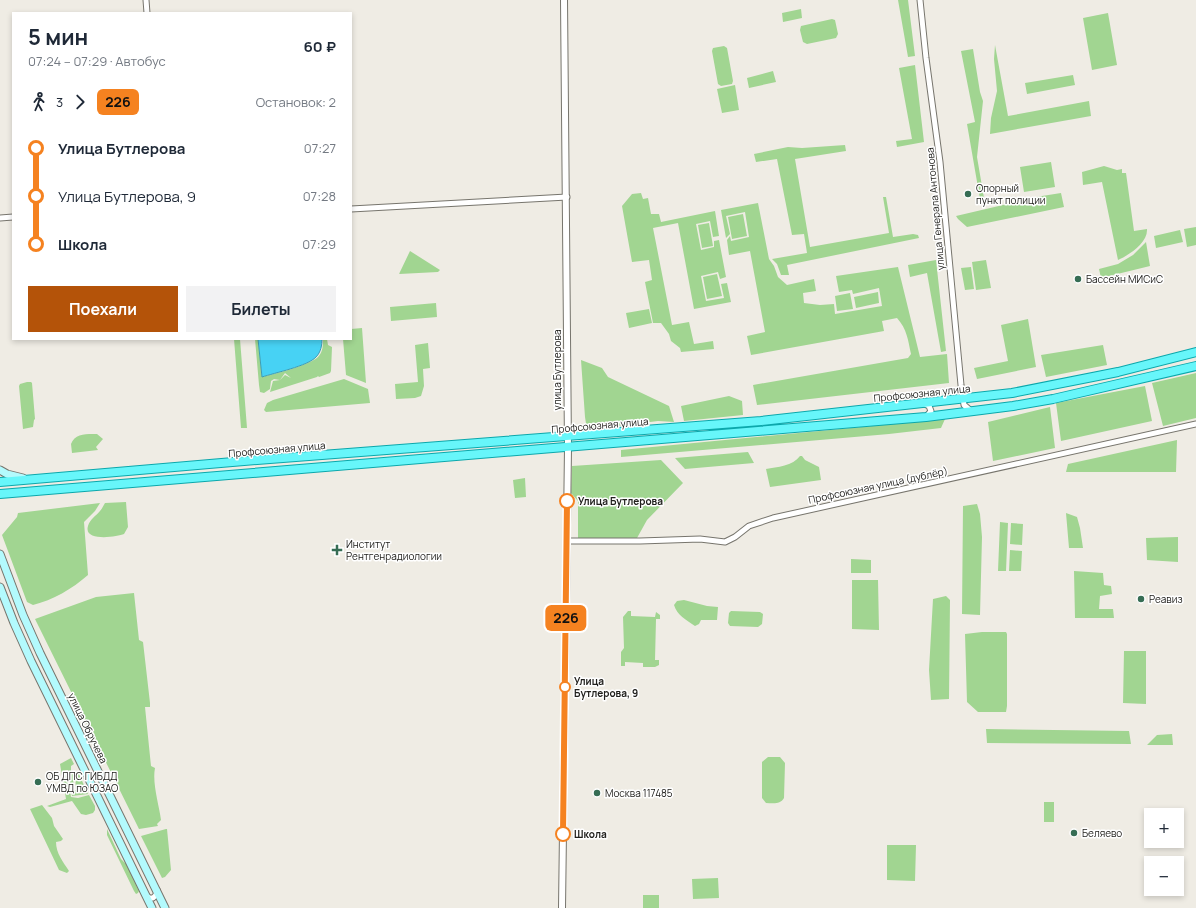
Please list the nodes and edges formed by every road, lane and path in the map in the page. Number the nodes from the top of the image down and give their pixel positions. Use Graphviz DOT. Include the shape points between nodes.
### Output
graph roads {
  1 [pos="146,0"];
  2 [pos="564,0"];
  3 [pos="920,0"];
  4 [pos="147,12"];
  5 [pos="567,197"];
  6 [pos="352,209"];
  7 [pos="12,217"];
  8 [pos="0,218"];
  9 [pos="1196,352"];
  10 [pos="1196,366"];
  11 [pos="963,399"];
  12 [pos="924,403"];
  13 [pos="974,412"];
  14 [pos="926,417"];
  15 [pos="1196,424"];
  16 [pos="568,437"];
  17 [pos="568,448"];
  18 [pos="0,470"];
  19 [pos="30,479"];
  20 [pos="0,482"];
  21 [pos="10,493"];
  22 [pos="0,494"];
  23 [pos="0,500"];
  24 [pos="566,541"];
  25 [pos="0,554"];
  26 [pos="0,587"];
  27 [pos="157,890"];
  28 [pos="146,895"];
  29 [pos="152,908"];
  30 [pos="166,908"];
  31 [pos="562,908"];
  1 -- 4 [label="street"];
  2 -- 5 [label="street, улица Бутлерова"];
  3 -- 11 [label="street, улица Генерала Антонова" via="940,162"];
  5 -- 6 [label="street"];
  5 -- 16 [label="street, улица Бутлерова"];
  7 -- 8 [label="street"];
  9 -- 11 [label="main road, Профсоюзная улица" via="1061,384"];
  10 -- 13 [label="main road, Профсоюзная улица" via="1053,399"];
  11 -- 12 [label="main road, Профсоюзная улица"];
  11 -- 13 [label="street" via="964,405"];
  12 -- 14 [label="street" via="931,408"];
  12 -- 16 [label="main road, Профсоюзная улица" via="761,422"];
  13 -- 14 [label="main road, Профсоюзная улица"];
  14 -- 17 [label="main road, Профсоюзная улица"];
  15 -- 24 [label="street, Профсоюзная улица (дублёр)" via="773,518 749,526 725,542 700,539"];
  16 -- 17 [label="street, улица Бутлерова"];
  16 -- 19 [label="main road, Профсоюзная улица"];
  17 -- 21 [label="main road, Профсоюзная улица"];
  17 -- 24 [label="street, улица Бутлерова"];
  18 -- 19 [label="main road" via="16,477"];
  19 -- 20 [label="main road, Профсоюзная улица"];
  21 -- 22 [label="main road, Профсоюзная улица"];
  21 -- 23 [label="main road"];
  24 -- 31 [label="street, улица Бутлерова"];
  25 -- 27 [label="main road, улица Обручева" via="40,653"];
  26 -- 28 [label="main road" via="31,661"];
  27 -- 28 [label="street" via="153,898"];
  27 -- 30 [label="main road, улица Обручева"];
  28 -- 29 [label="main road"];
}
